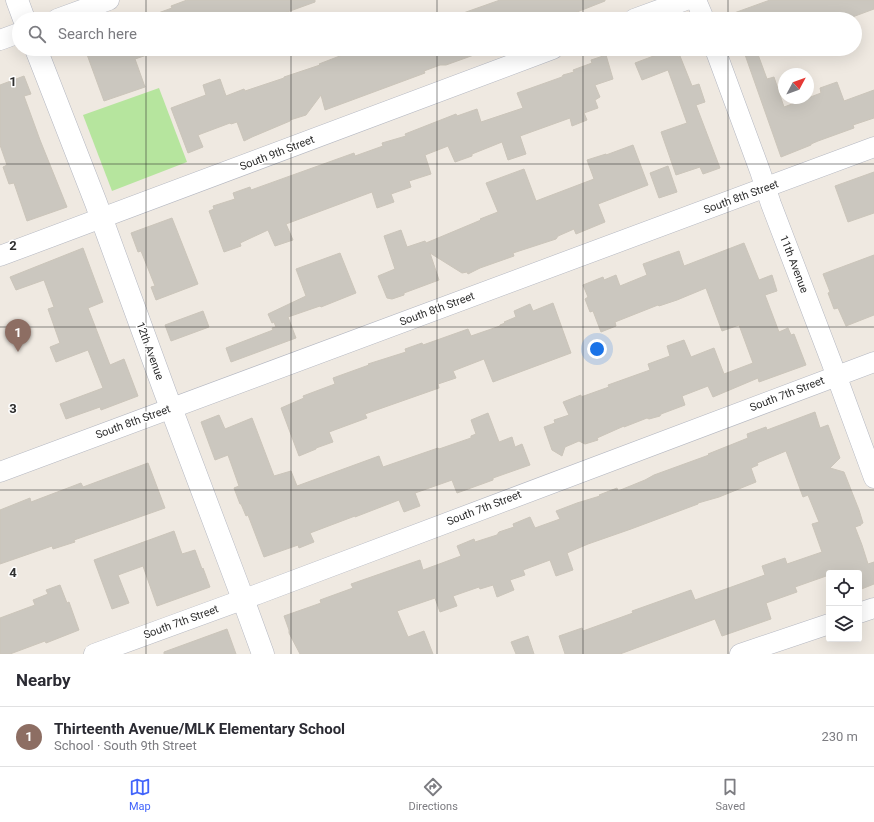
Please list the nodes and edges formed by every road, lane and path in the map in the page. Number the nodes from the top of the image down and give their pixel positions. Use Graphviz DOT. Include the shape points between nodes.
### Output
graph roads {
  1 [pos="17,0"];
  2 [pos="109,0"];
  3 [pos="686,0"];
  4 [pos="696,0"];
  5 [pos="21,12"];
  6 [pos="76,12"];
  7 [pos="653,12"];
  8 [pos="701,12"];
  9 [pos="12,36"];
  10 [pos="0,40"];
  11 [pos="39,56"];
  12 [pos="534,56"];
  13 [pos="718,56"];
  14 [pos="874,147"];
  15 [pos="765,188"];
  16 [pos="101,219"];
  17 [pos="0,256"];
  18 [pos="874,362"];
  19 [pos="836,376"];
  20 [pos="171,408"];
  21 [pos="0,472"];
  22 [pos="874,478"];
  23 [pos="243,599"];
  24 [pos="874,608"];
  25 [pos="862,612"];
  26 [pos="826,625"];
  27 [pos="94,654"];
  28 [pos="262,654"];
  29 [pos="740,654"];
  1 -- 5 [label="street"];
  2 -- 6 [label="street"];
  3 -- 7 [label="street"];
  4 -- 8 [label="street"];
  9 -- 10 [label="street"];
  11 -- 16 [label="street, 12th Avenue"];
  12 -- 16 [label="street, South 9th Street"];
  13 -- 15 [label="street, 11th Avenue"];
  14 -- 15 [label="street, South 8th Street"];
  15 -- 19 [label="street, 11th Avenue"];
  15 -- 20 [label="street, South 8th Street"];
  16 -- 17 [label="street, South 9th Street"];
  16 -- 20 [label="street, 12th Avenue"];
  18 -- 19 [label="street, South 7th Street"];
  19 -- 22 [label="street, 11th Avenue"];
  19 -- 23 [label="street, South 7th Street"];
  20 -- 21 [label="street, South 8th Street"];
  20 -- 23 [label="street, 12th Avenue"];
  23 -- 27 [label="street, South 7th Street"];
  23 -- 28 [label="street, 12th Avenue"];
  24 -- 25 [label="street"];
  26 -- 29 [label="street"];
}
